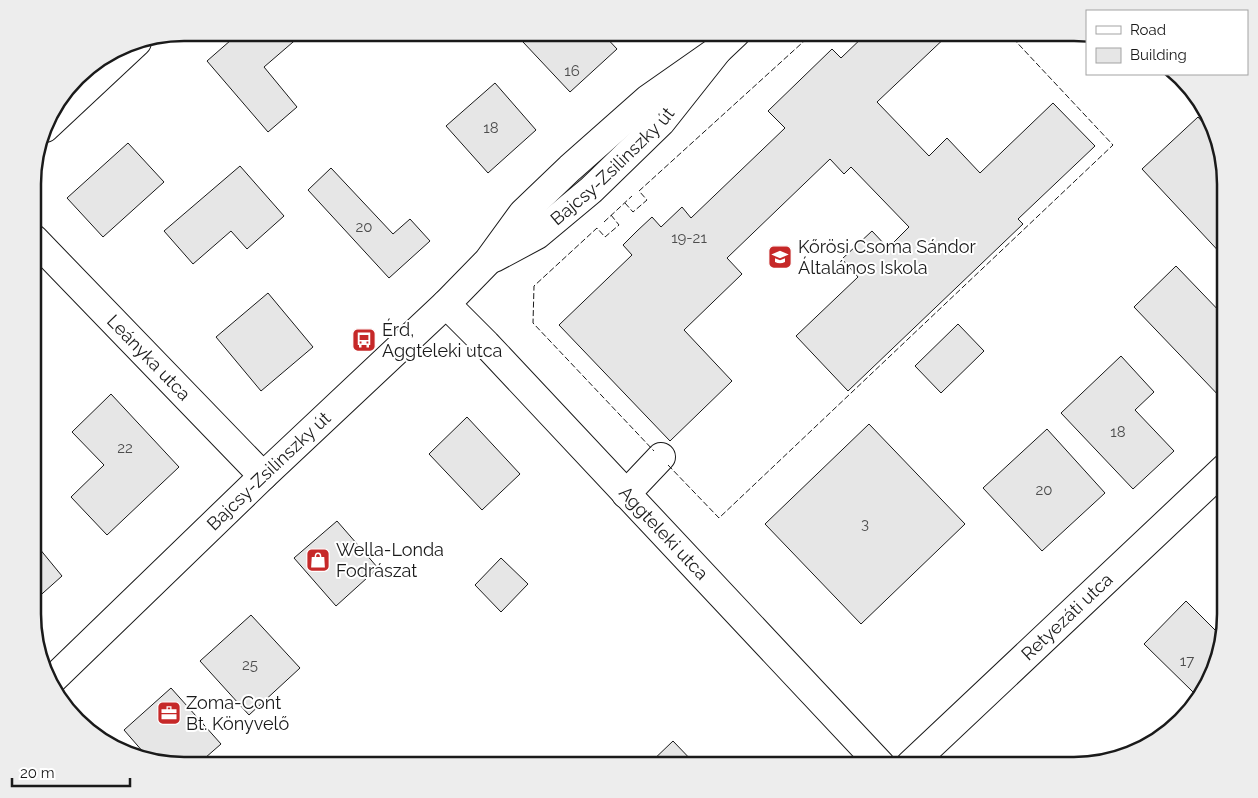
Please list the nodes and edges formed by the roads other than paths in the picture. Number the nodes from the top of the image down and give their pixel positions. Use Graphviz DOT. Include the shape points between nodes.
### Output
graph roads {
  1 [pos="727,41"];
  2 [pos="123,55"];
  3 [pos="60,114"];
  4 [pos="41,246"];
  5 [pos="446,304"];
  6 [pos="661,457"];
  7 [pos="263,476"];
  8 [pos="1216,476"];
  9 [pos="626,494"];
  10 [pos="56,676"];
  11 [pos="872,756"];
  12 [pos="919,756"];
  1 -- 5 [label="street, Bajcsy-Zsilinszky út" via="660,122 591,190 537,235 488,261"];
  2 -- 3 [label="street"];
  4 -- 7 [label="street, Leányka utca"];
  5 -- 7 [label="street, Bajcsy-Zsilinszky út"];
  5 -- 9 [label="street, Aggteleki utca"];
  6 -- 9 [label="street"];
  7 -- 10 [label="street, Bajcsy-Zsilinszky út"];
  8 -- 12 [label="street, Retyezáti utca"];
  9 -- 11 [label="street, Aggteleki utca"];
}
